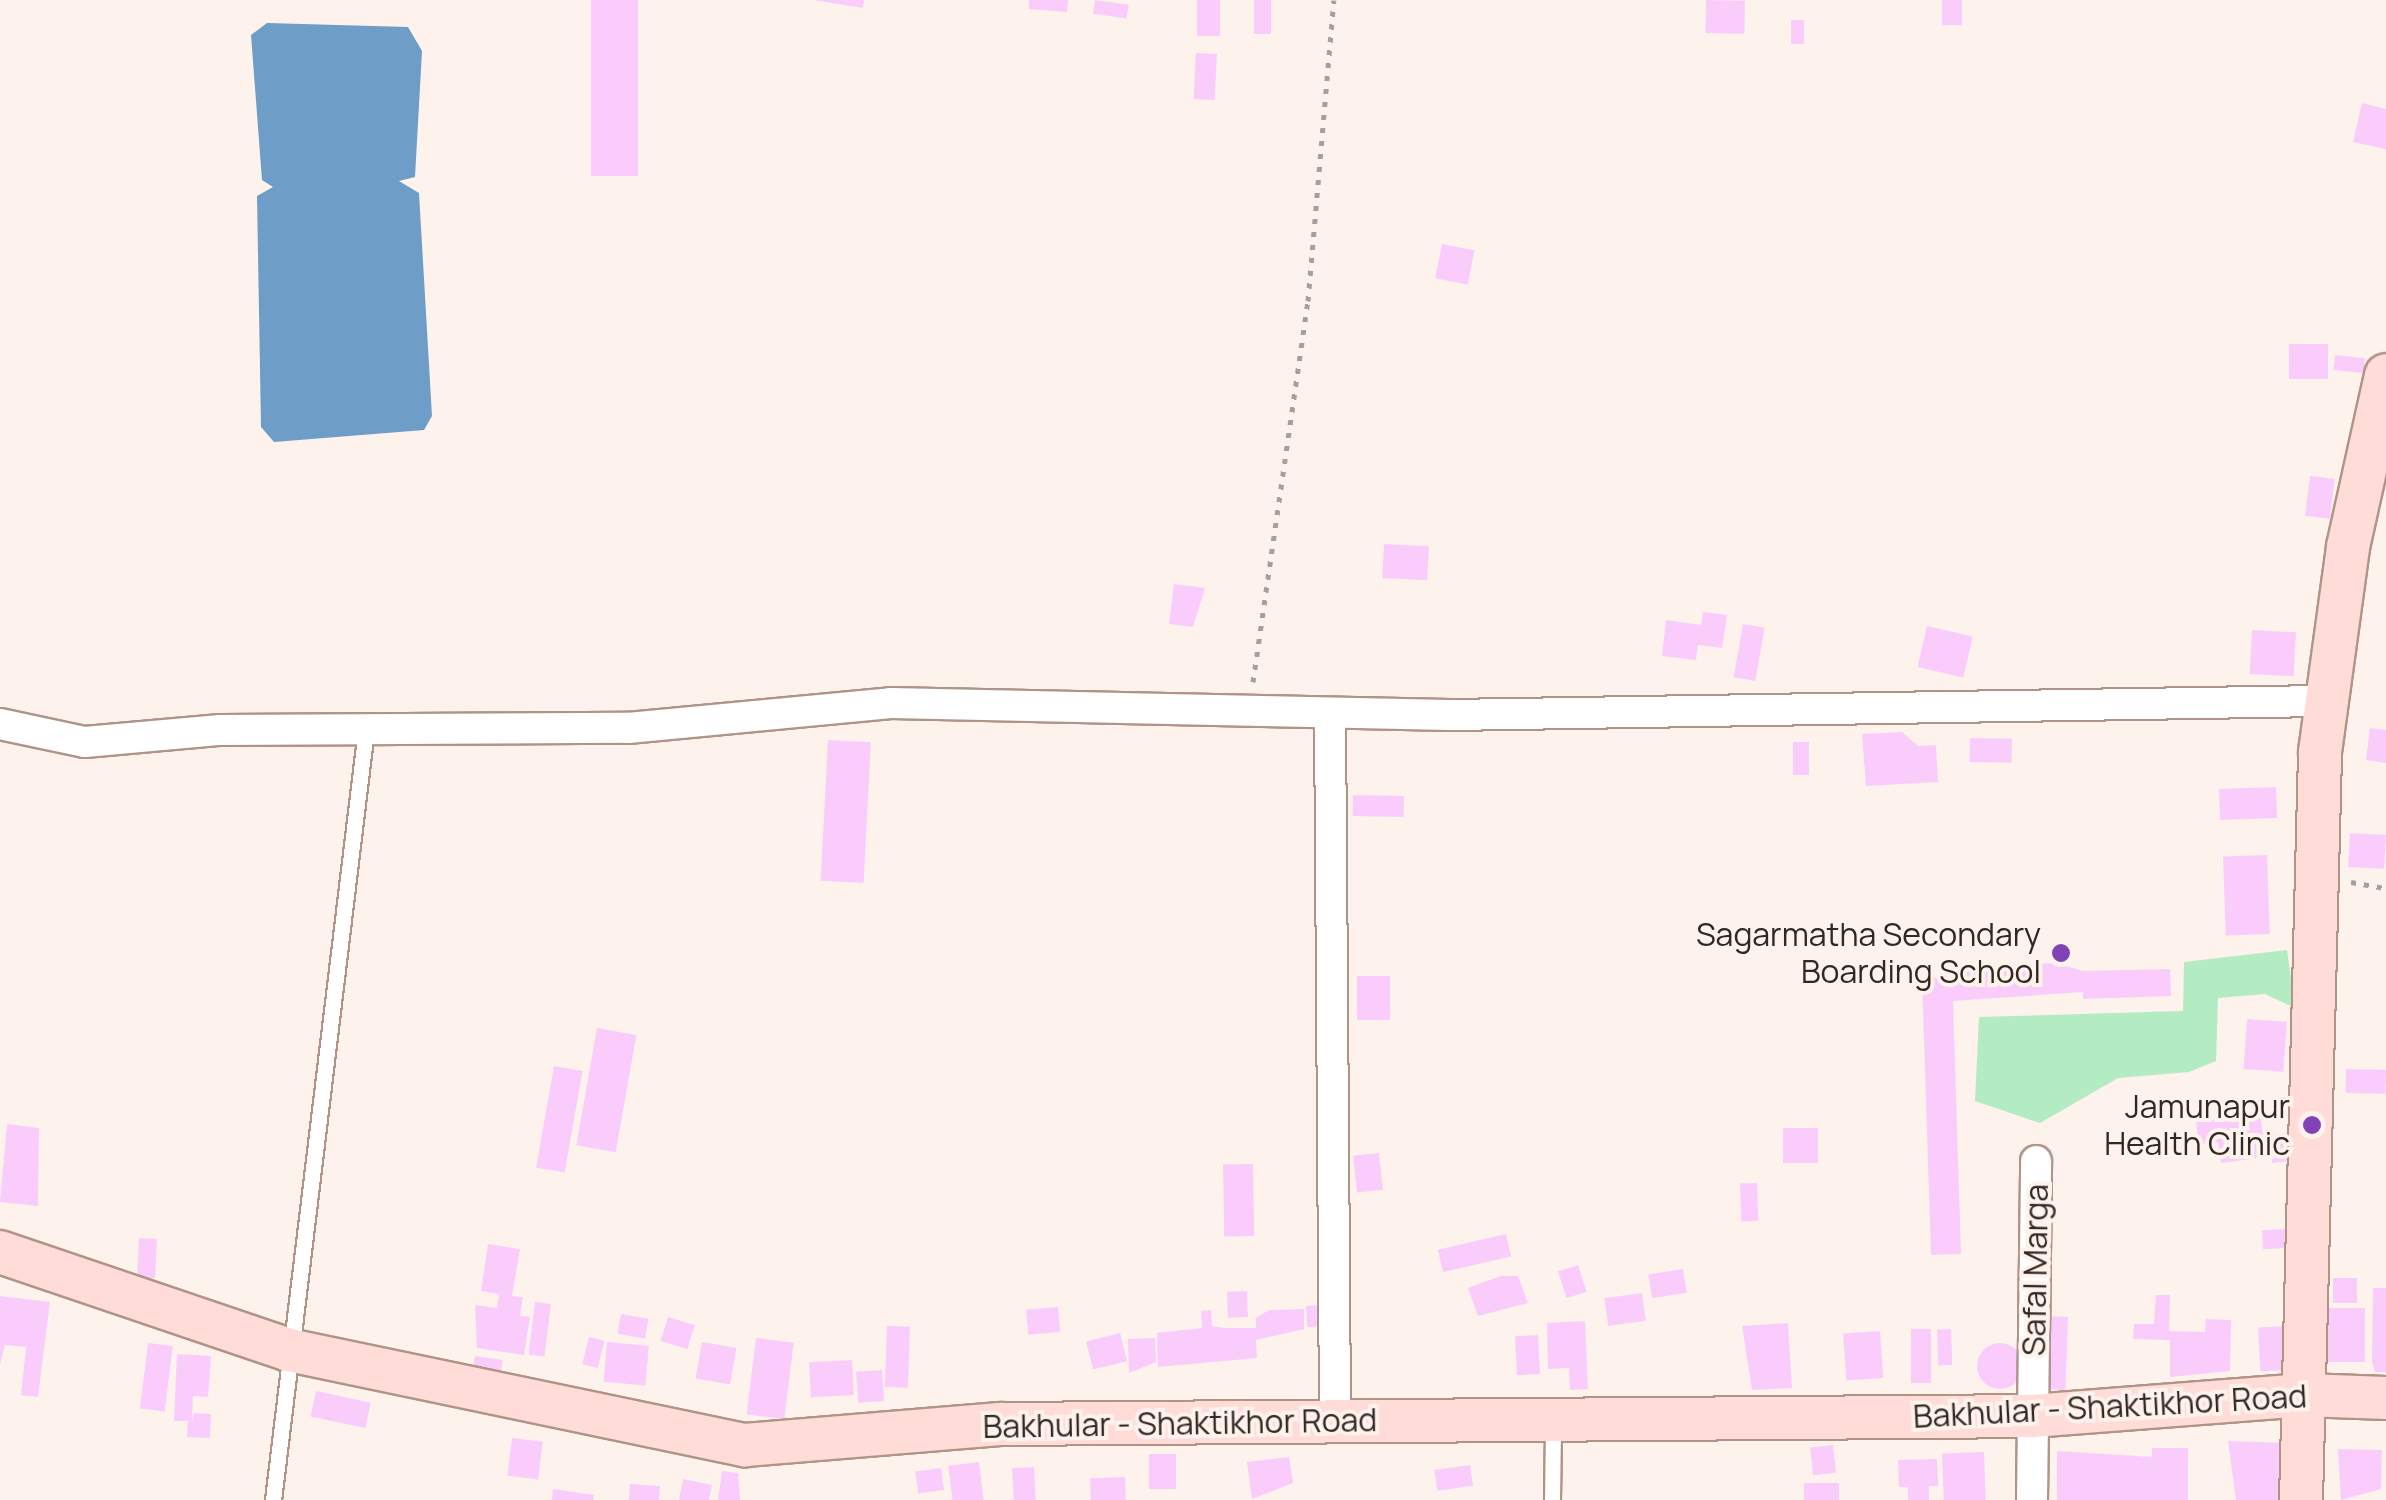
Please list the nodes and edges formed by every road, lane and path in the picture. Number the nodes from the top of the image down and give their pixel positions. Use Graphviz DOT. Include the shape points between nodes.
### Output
graph roads {
  1 [pos="1334,0"];
  2 [pos="2386,375"];
  3 [pos="2324,701"];
  4 [pos="1330,714"];
  5 [pos="1248,715"];
  6 [pos="0,724"];
  7 [pos="366,729"];
  8 [pos="2036,1161"];
  9 [pos="0,1252"];
  10 [pos="289,1350"];
  11 [pos="2304,1395"];
  12 [pos="2386,1398"];
  13 [pos="2032,1416"];
  14 [pos="1553,1417"];
  15 [pos="1335,1420"];
  16 [pos="274,1500"];
  17 [pos="1552,1500"];
  18 [pos="2032,1500"];
  19 [pos="2301,1500"];
  1 -- 5 [label="path" via="1308,301"];
  2 -- 3 [label="street"];
  3 -- 4 [label="street" via="1946,712"];
  3 -- 11 [label="street"];
  4 -- 5 [label="street"];
  4 -- 15 [label="street"];
  5 -- 7 [label="street" via="890,703 628,728"];
  6 -- 7 [label="street" via="85,742 220,730"];
  7 -- 10 [label="lane"];
  8 -- 13 [label="street, Safal Marga"];
  9 -- 10 [label="street, Bakhular - Shaktikhor Road"];
  10 -- 15 [label="street, Bakhular - Shaktikhor Road" via="745,1446 1000,1424"];
  10 -- 16 [label="lane"];
  11 -- 12 [label="street, Bakhular - Shaktikhor Road"];
  11 -- 13 [label="street, Bakhular - Shaktikhor Road"];
  11 -- 19 [label="street"];
  13 -- 14 [label="street, Bakhular - Shaktikhor Road"];
  13 -- 18 [label="street, Safal Marga"];
  14 -- 15 [label="street, Bakhular - Shaktikhor Road"];
  14 -- 17 [label="lane"];
}
